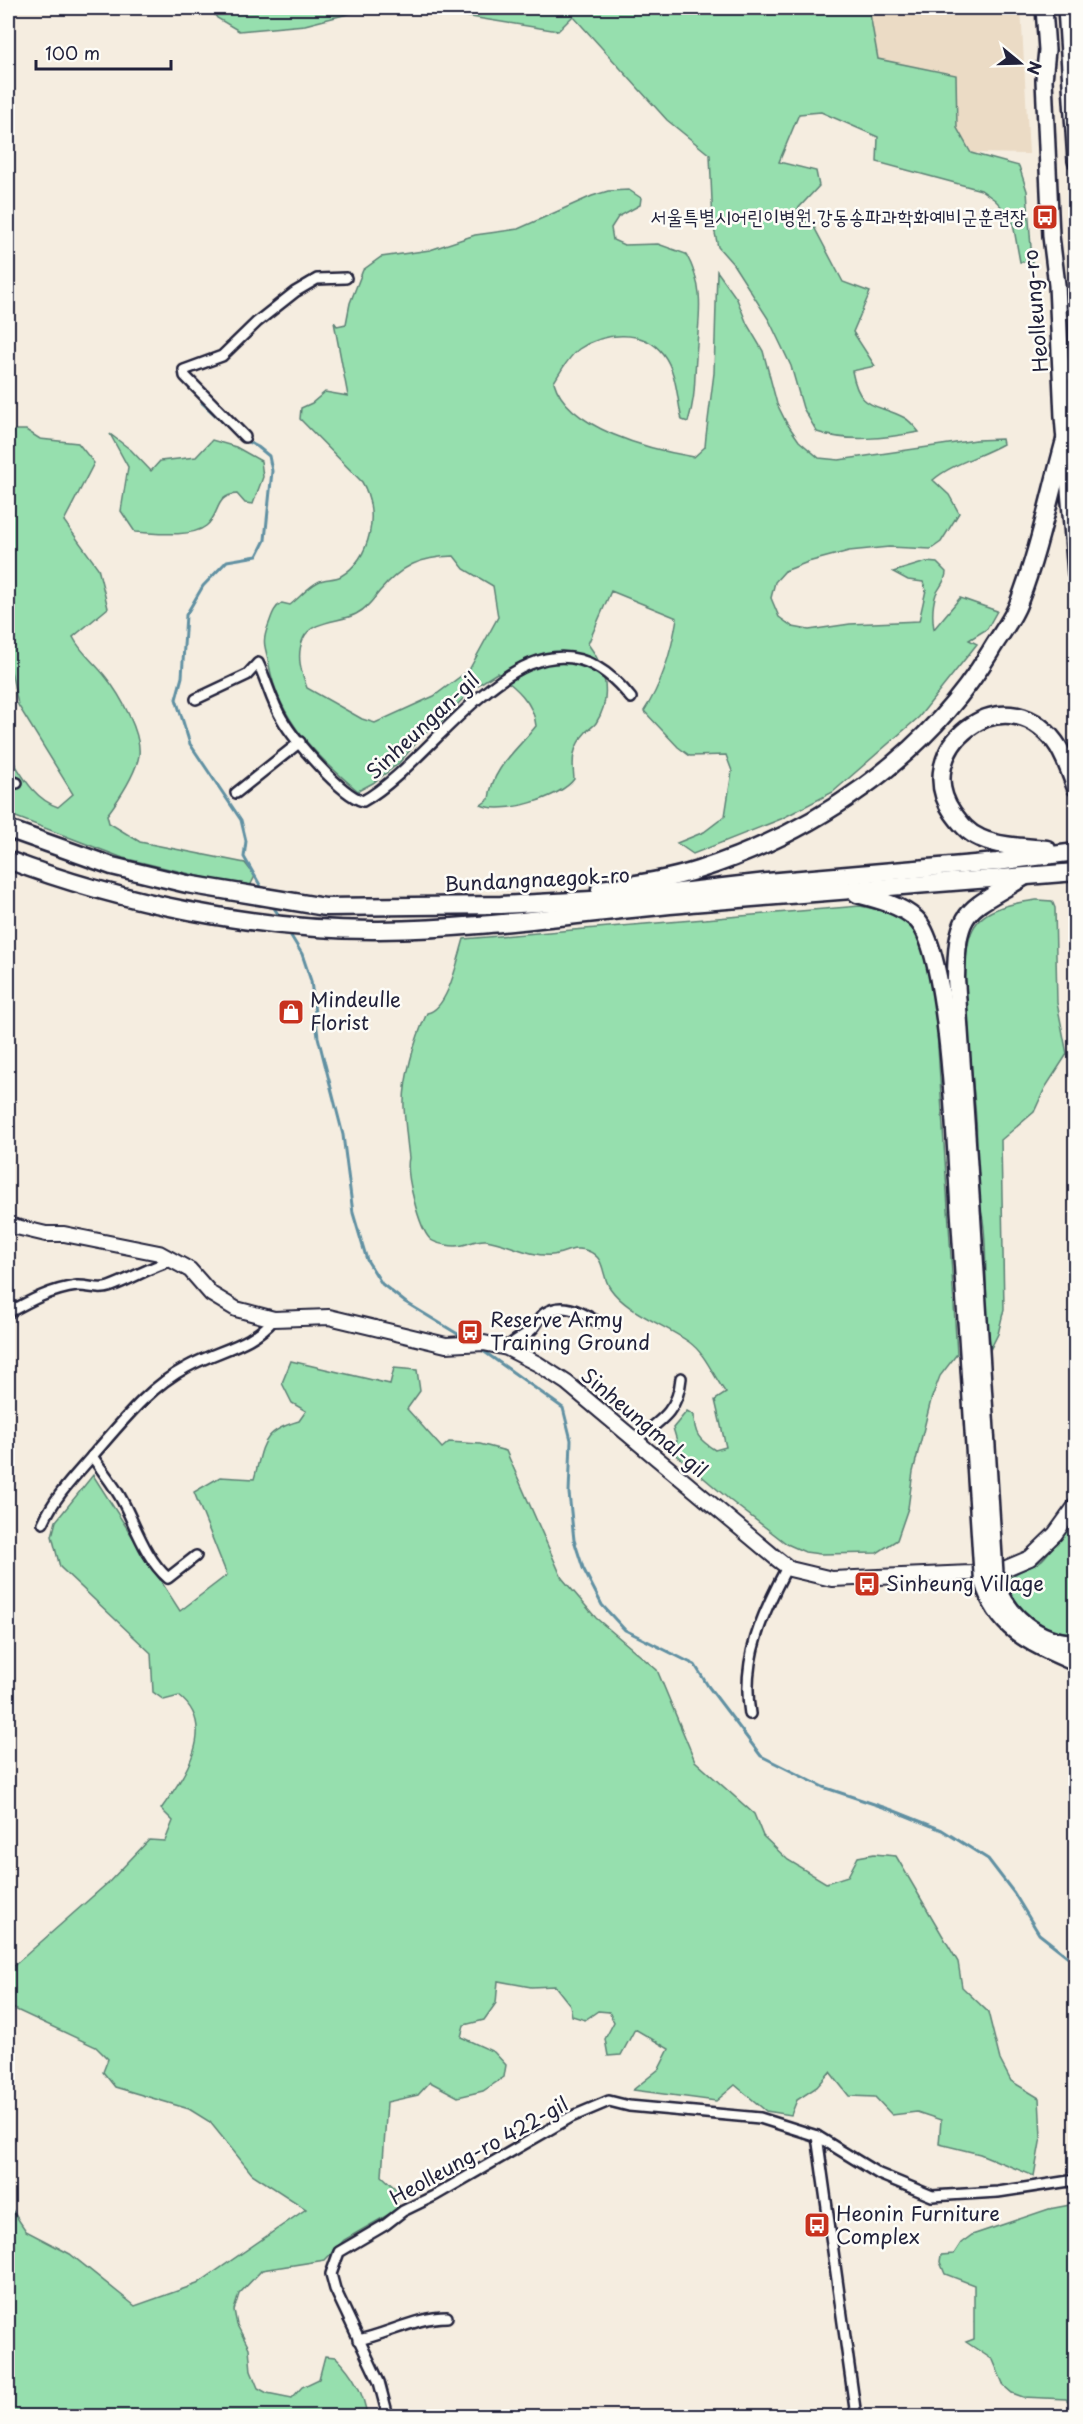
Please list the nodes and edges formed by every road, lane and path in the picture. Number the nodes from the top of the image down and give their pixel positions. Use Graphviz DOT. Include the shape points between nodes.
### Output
graph roads {
  1 [pos="1044,8"];
  2 [pos="1066,8"];
  3 [pos="1076,161"];
  4 [pos="346,278"];
  5 [pos="1069,376"];
  6 [pos="245,438"];
  7 [pos="1065,440"];
  8 [pos="1076,574"];
  9 [pos="631,698"];
  10 [pos="196,699"];
  11 [pos="300,742"];
  12 [pos="1076,788"];
  13 [pos="236,793"];
  14 [pos="8,830"];
  15 [pos="1072,852"];
  16 [pos="8,860"];
  17 [pos="1076,872"];
  18 [pos="998,877"];
  19 [pos="848,892"];
  20 [pos="501,905"];
  21 [pos="966,1218"];
  22 [pos="8,1225"];
  23 [pos="174,1260"];
  24 [pos="8,1313"];
  25 [pos="274,1319"];
  26 [pos="598,1322"];
  27 [pos="507,1348"];
  28 [pos="681,1378"];
  29 [pos="634,1441"];
  30 [pos="92,1456"];
  31 [pos="1076,1504"];
  32 [pos="43,1523"];
  33 [pos="196,1556"];
  34 [pos="787,1567"];
  35 [pos="989,1581"];
  36 [pos="1076,1643"];
  37 [pos="1076,1663"];
  38 [pos="750,1714"];
  39 [pos="817,2136"];
  40 [pos="1076,2180"];
  41 [pos="447,2317"];
  42 [pos="358,2340"];
  43 [pos="388,2416"];
  44 [pos="856,2416"];
  1 -- 5 [label="main road, Heolleung-ro" via="1051,236"];
  2 -- 3 [label="main road"];
  4 -- 6 [label="street" via="317,279 257,322 222,357 184,370 185,376"];
  5 -- 7 [label="main road, Heolleung-ro"];
  7 -- 8 [label="main road, Heolleung-ro"];
  7 -- 20 [label="highway" via="1019,604 975,678 928,735 878,776 810,822 761,846 697,870"];
  9 -- 11 [label="street, Sinheungan-gil" via="599,667 569,659 542,661 518,670 487,688 388,785 363,801 340,788"];
  10 -- 11 [label="street, Sinheungan-gil" via="247,675 258,663 282,720"];
  11 -- 13 [label="street"];
  12 -- 15 [label="highway" via="1056,743 1041,727 1013,715 985,717 965,728 948,752 941,778 947,804 964,828 980,838"];
  14 -- 20 [label="highway, Bundangnaegok-ro" via="112,866 325,907"];
  15 -- 18 [label="highway, Bundangnaegok-ro"];
  16 -- 19 [label="highway, Bundangnaegok-ro" via="104,891 212,914 378,930"];
  17 -- 18 [label="highway"];
  18 -- 19 [label="highway, Bundangnaegok-ro"];
  18 -- 20 [label="highway, Bundangnaegok-ro" via="767,882 627,898"];
  18 -- 21 [label="highway" via="964,920 957,940"];
  19 -- 21 [label="highway" via="895,906 915,919 933,948 943,994"];
  21 -- 35 [label="highway, bridge"];
  22 -- 23 [label="street, Sinheungmal-gil" via="133,1246"];
  23 -- 24 [label="street" via="154,1265 107,1288 54,1290"];
  23 -- 25 [label="street, Sinheungmal-gil" via="190,1270 211,1294 236,1309"];
  25 -- 27 [label="street, Sinheungmal-gil" via="329,1317 446,1345 484,1343"];
  25 -- 30 [label="street" via="253,1338 171,1376 113,1429"];
  26 -- 27 [label="street" via="573,1308 544,1313 532,1330"];
  27 -- 29 [label="street, Sinheungmal-gil" via="567,1383"];
  28 -- 29 [label="street" via="677,1402"];
  29 -- 34 [label="street, Sinheungmal-gil"];
  30 -- 32 [label="street" via="51,1505"];
  30 -- 33 [label="street" via="123,1500 162,1573 168,1578"];
  31 -- 34 [label="street, Sinheungmal-gil" via="1055,1534 1030,1558 1004,1569 832,1579"];
  34 -- 38 [label="street" via="756,1633 748,1666"];
  35 -- 36 [label="highway" via="1025,1625 1050,1638"];
  35 -- 37 [label="highway" via="996,1612 1009,1627 1036,1646"];
  39 -- 40 [label="street, Heolleung-ro 422-gil" via="879,2174 932,2196 998,2192"];
  39 -- 42 [label="street, Heolleung-ro 422-gil" via="760,2118 609,2101 571,2117 403,2211 339,2252 331,2274"];
  39 -- 44 [label="street"];
  41 -- 42 [label="street" via="422,2320"];
  42 -- 43 [label="street, Heolleung-ro 422-gil" via="379,2382"];
}
